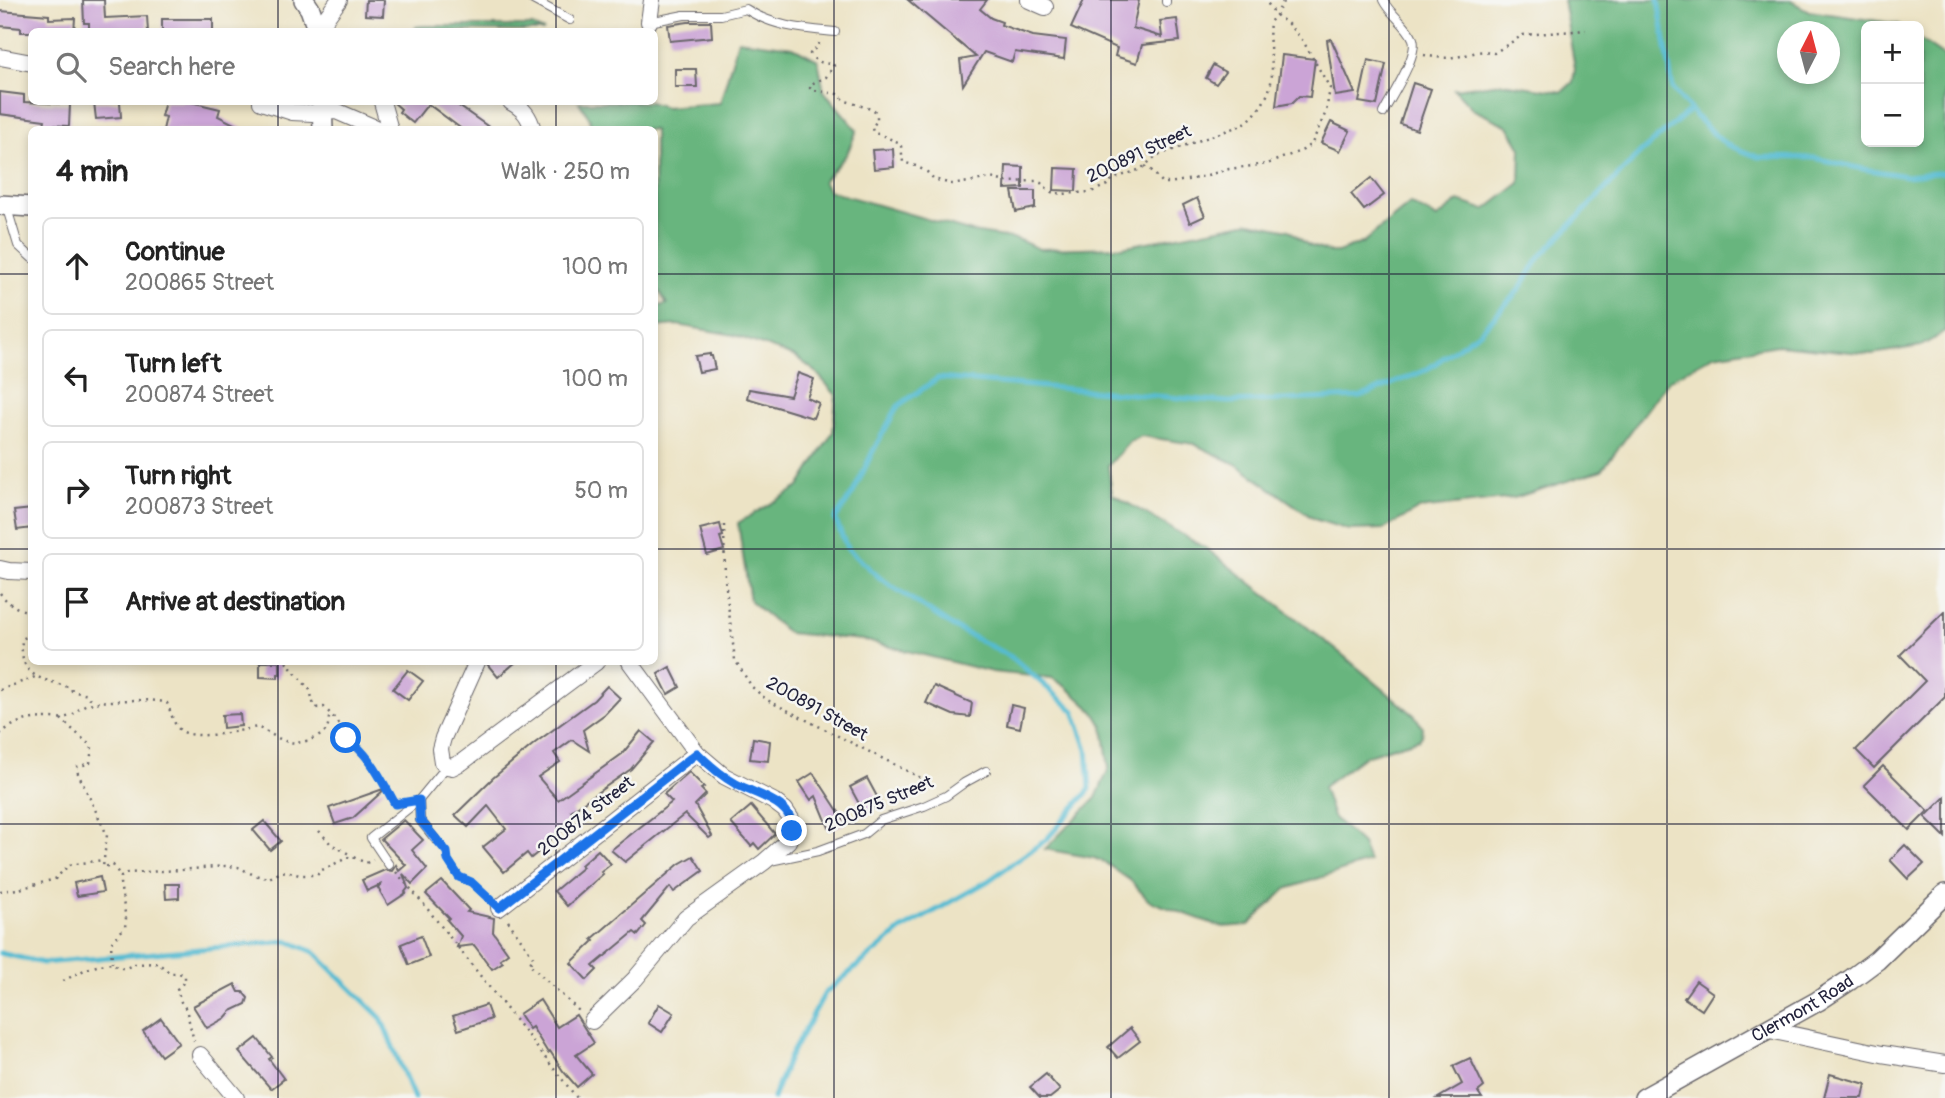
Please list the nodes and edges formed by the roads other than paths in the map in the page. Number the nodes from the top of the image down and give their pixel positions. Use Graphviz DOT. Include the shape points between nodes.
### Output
graph roads {
  1 [pos="304,0"];
  2 [pos="339,0"];
  3 [pos="533,0"];
  4 [pos="652,0"];
  5 [pos="1029,0"];
  6 [pos="1383,0"];
  7 [pos="1045,7"];
  8 [pos="570,20"];
  9 [pos="649,22"];
  10 [pos="317,28"];
  11 [pos="319,28"];
  12 [pos="835,32"];
  13 [pos="0,57"];
  14 [pos="28,62"];
  15 [pos="270,105"];
  16 [pos="383,105"];
  17 [pos="517,105"];
  18 [pos="1383,113"];
  19 [pos="323,114"];
  20 [pos="372,126"];
  21 [pos="389,126"];
  22 [pos="532,126"];
  23 [pos="3,205"];
  24 [pos="28,207"];
  25 [pos="28,254"];
  26 [pos="0,569"];
  27 [pos="28,572"];
  28 [pos="476,665"];
  29 [pos="592,665"];
  30 [pos="632,665"];
  31 [pos="697,753"];
  32 [pos="449,767"];
  33 [pos="986,771"];
  34 [pos="419,800"];
  35 [pos="435,839"];
  36 [pos="764,862"];
  37 [pos="390,864"];
  38 [pos="1945,894"];
  39 [pos="499,908"];
  40 [pos="592,1021"];
  41 [pos="1765,1029"];
  42 [pos="200,1055"];
  43 [pos="1945,1064"];
  44 [pos="236,1098"];
  45 [pos="1644,1098"];
  1 -- 10 [label="street"];
  2 -- 11 [label="street"];
  3 -- 8 [label="lane"];
  4 -- 9 [label="street"];
  5 -- 7 [label="street"];
  6 -- 18 [label="lane" via="1413,39 1414,53"];
  9 -- 12 [label="lane" via="746,9 783,26"];
  13 -- 14 [label="street"];
  15 -- 19 [label="street"];
  16 -- 21 [label="street"];
  17 -- 22 [label="street"];
  19 -- 20 [label="street" via="336,111"];
  23 -- 24 [label="street"];
  23 -- 25 [label="lane" via="18,245"];
  26 -- 27 [label="street"];
  28 -- 32 [label="street" via="443,738 440,755"];
  29 -- 32 [label="street"];
  30 -- 31 [label="street"];
  31 -- 36 [label="street" via="724,776 788,813 793,825 788,841"];
  31 -- 39 [label="street, 200874 Street"];
  32 -- 34 [label="lane"];
  33 -- 36 [label="lane, 200875 Street" via="946,796 881,820 864,834"];
  34 -- 35 [label="lane" via="420,820"];
  34 -- 37 [label="lane" via="371,838"];
  36 -- 40 [label="street, 200875 Street" via="687,918"];
  38 -- 41 [label="street, Clermont Road" via="1877,960 1818,1001"];
  41 -- 43 [label="street"];
  41 -- 45 [label="street, Clermont Road"];
  42 -- 44 [label="street"];
}
